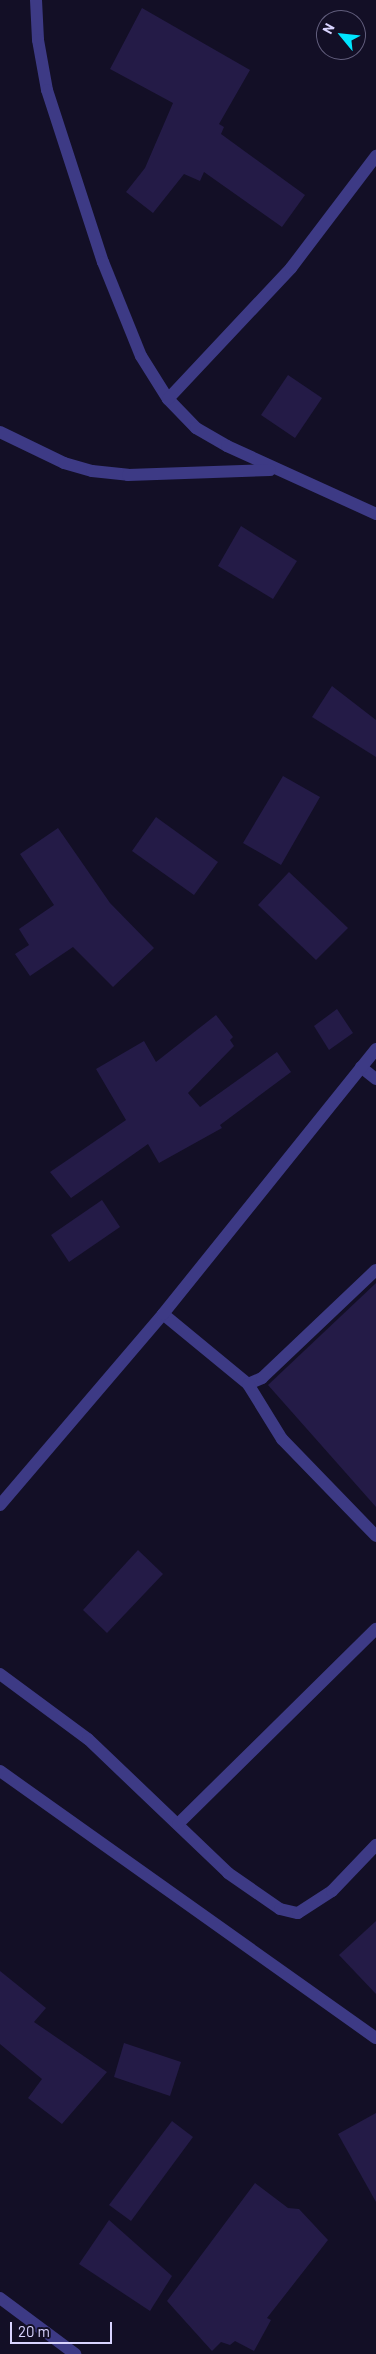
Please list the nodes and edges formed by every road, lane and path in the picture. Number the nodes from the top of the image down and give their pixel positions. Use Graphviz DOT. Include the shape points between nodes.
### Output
graph roads {
  1 [pos="36,0"];
  2 [pos="376,156"];
  3 [pos="168,398"];
  4 [pos="0,432"];
  5 [pos="275,470"];
  6 [pos="376,514"];
  7 [pos="376,1049"];
  8 [pos="361,1067"];
  9 [pos="376,1079"];
  10 [pos="376,1270"];
  11 [pos="163,1314"];
  12 [pos="248,1384"];
  13 [pos="0,1505"];
  14 [pos="376,1536"];
  15 [pos="376,1630"];
  16 [pos="0,1674"];
  17 [pos="0,1771"];
  18 [pos="178,1824"];
  19 [pos="376,1845"];
  20 [pos="376,2038"];
  21 [pos="0,2298"];
  22 [pos="75,2354"];
  1 -- 3 [label="street" via="38,40 47,90 103,262 141,356"];
  2 -- 3 [label="street" via="297,260"];
  3 -- 5 [label="street" via="196,428"];
  4 -- 5 [label="street" via="64,463 92,471 128,475"];
  5 -- 6 [label="street"];
  7 -- 8 [label="street"];
  8 -- 9 [label="street"];
  8 -- 11 [label="street"];
  10 -- 12 [label="street" via="262,1378"];
  11 -- 12 [label="street"];
  11 -- 13 [label="street"];
  12 -- 14 [label="street" via="282,1439"];
  15 -- 18 [label="street"];
  16 -- 18 [label="street" via="88,1739"];
  17 -- 20 [label="street"];
  18 -- 19 [label="street" via="252,1891 280,1909 298,1913 332,1891"];
  21 -- 22 [label="street"];
}
